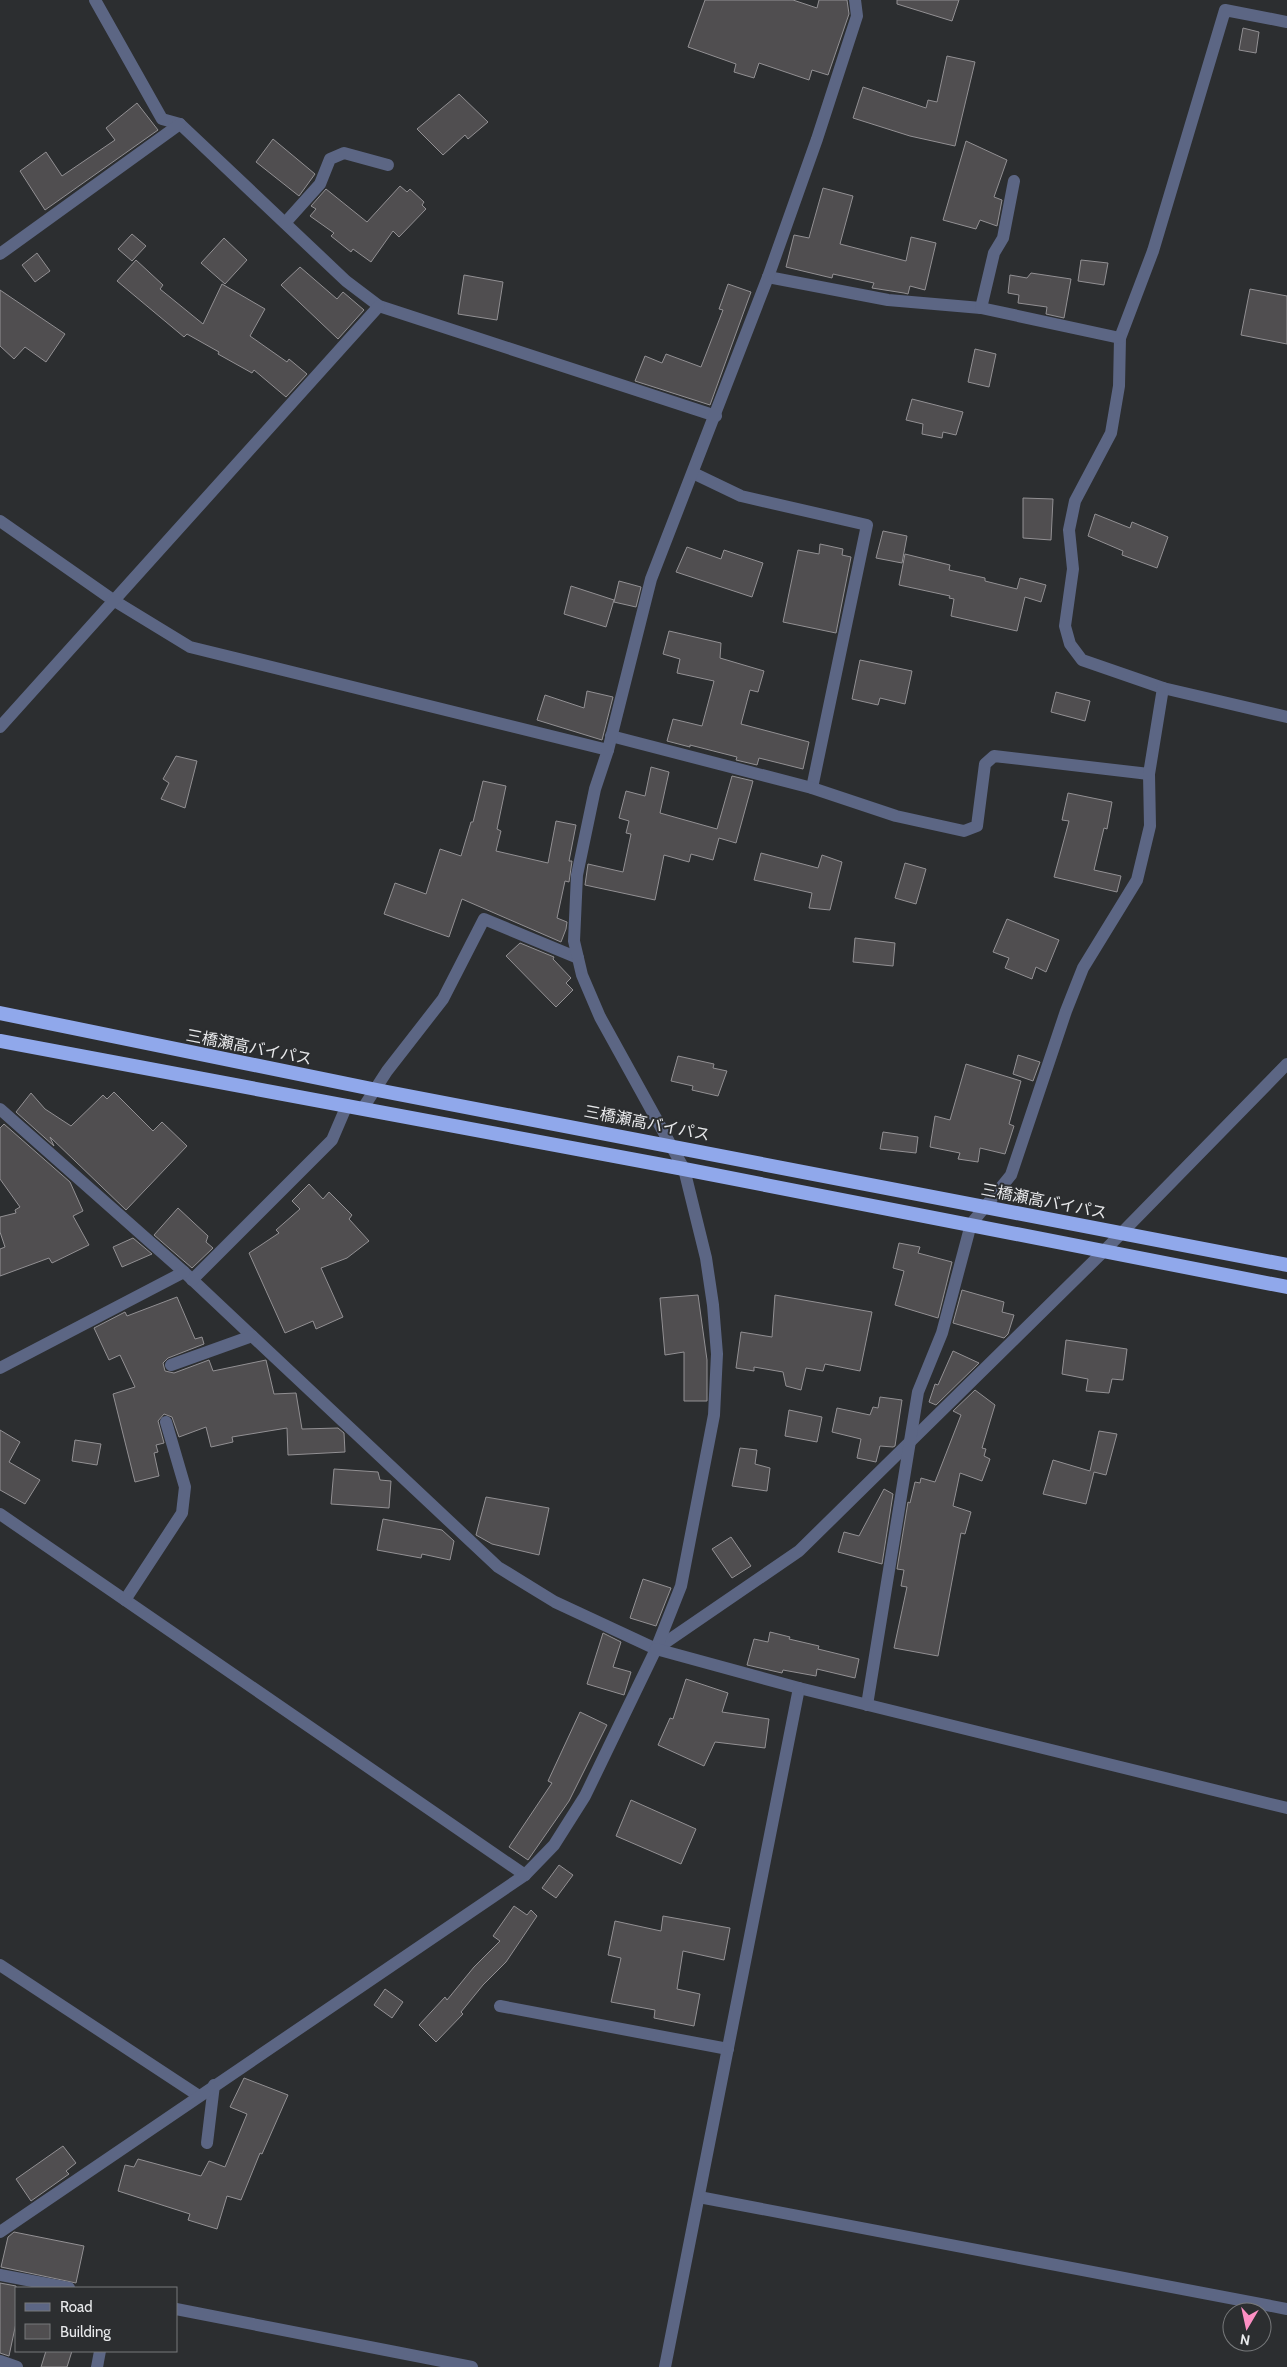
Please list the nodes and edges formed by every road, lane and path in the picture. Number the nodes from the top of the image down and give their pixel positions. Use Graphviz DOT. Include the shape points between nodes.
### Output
graph roads {
  1 [pos="95,0"];
  2 [pos="855,0"];
  3 [pos="1287,22"];
  4 [pos="180,124"];
  5 [pos="388,165"];
  6 [pos="1014,181"];
  7 [pos="285,223"];
  8 [pos="0,254"];
  9 [pos="768,276"];
  10 [pos="379,306"];
  11 [pos="981,308"];
  12 [pos="1120,338"];
  13 [pos="716,416"];
  14 [pos="693,473"];
  15 [pos="0,521"];
  16 [pos="113,600"];
  17 [pos="1163,688"];
  18 [pos="1287,717"];
  19 [pos="0,726"];
  20 [pos="611,736"];
  21 [pos="608,750"];
  22 [pos="1149,774"];
  23 [pos="812,788"];
  24 [pos="578,958"];
  25 [pos="0,1013"];
  26 [pos="0,1041"];
  27 [pos="1287,1064"];
  28 [pos="376,1090"];
  29 [pos="347,1105"];
  30 [pos="363,1108"];
  31 [pos="0,1109"];
  32 [pos="670,1145"];
  33 [pos="684,1169"];
  34 [pos="984,1208"];
  35 [pos="971,1224"];
  36 [pos="1120,1234"];
  37 [pos="1104,1251"];
  38 [pos="1287,1264"];
  39 [pos="188,1276"];
  40 [pos="1287,1287"];
  41 [pos="252,1336"];
  42 [pos="171,1366"];
  43 [pos="0,1368"];
  44 [pos="166,1422"];
  45 [pos="909,1445"];
  46 [pos="0,1514"];
  47 [pos="126,1600"];
  48 [pos="656,1649"];
  49 [pos="799,1688"];
  50 [pos="867,1705"];
  51 [pos="1287,1808"];
  52 [pos="525,1875"];
  53 [pos="0,1965"];
  54 [pos="500,2006"];
  55 [pos="728,2049"];
  56 [pos="214,2085"];
  57 [pos="199,2096"];
  58 [pos="207,2143"];
  59 [pos="699,2197"];
  60 [pos="0,2232"];
  61 [pos="0,2275"];
  62 [pos="64,2287"];
  63 [pos="178,2309"];
  64 [pos="1287,2309"];
  65 [pos="100,2352"];
  66 [pos="0,2362"];
  67 [pos="17,2367"];
  68 [pos="97,2367"];
  69 [pos="472,2367"];
  70 [pos="665,2367"];
  1 -- 4 [label="street" via="162,119"];
  2 -- 9 [label="street" via="857,16"];
  3 -- 12 [label="street" via="1225,10 1153,251"];
  4 -- 7 [label="street"];
  4 -- 8 [label="street"];
  5 -- 7 [label="street" via="344,153 330,159 320,184"];
  6 -- 11 [label="street" via="1003,238 994,253"];
  7 -- 10 [label="street" via="346,281"];
  9 -- 11 [label="street" via="888,300"];
  9 -- 13 [label="street"];
  10 -- 13 [label="street"];
  10 -- 16 [label="street"];
  11 -- 12 [label="street"];
  12 -- 17 [label="street" via="1120,386 1110,433 1075,501 1069,530 1073,569 1065,626 1070,644 1082,660"];
  13 -- 14 [label="street"];
  14 -- 20 [label="street" via="651,579"];
  14 -- 23 [label="street" via="741,496 868,525"];
  15 -- 16 [label="street"];
  16 -- 19 [label="street"];
  16 -- 21 [label="street" via="190,648"];
  17 -- 18 [label="street"];
  17 -- 22 [label="street"];
  20 -- 21 [label="street"];
  20 -- 23 [label="street"];
  21 -- 24 [label="street" via="595,788 577,875 574,941"];
  22 -- 23 [label="street" via="994,756 986,764 977,826 964,831 896,816"];
  22 -- 34 [label="street" via="1150,826 1137,880 1083,968 1011,1175"];
  24 -- 28 [label="street" via="484,919 442,999"];
  24 -- 32 [label="street" via="600,1017"];
  25 -- 28 [label="highway, 三橋瀬高バイパス"];
  26 -- 29 [label="highway"];
  27 -- 36 [label="street"];
  28 -- 30 [label="street"];
  28 -- 32 [label="highway, 三橋瀬高バイパス"];
  29 -- 30 [label="highway"];
  29 -- 39 [label="street" via="332,1140"];
  30 -- 33 [label="highway"];
  31 -- 39 [label="street"];
  32 -- 33 [label="street"];
  32 -- 34 [label="highway, 三橋瀬高バイパス"];
  33 -- 35 [label="highway"];
  33 -- 48 [label="street" via="706,1258 713,1305 717,1354 715,1406 681,1586"];
  34 -- 35 [label="street"];
  34 -- 36 [label="highway, 三橋瀬高バイパス"];
  35 -- 37 [label="highway"];
  35 -- 45 [label="street" via="942,1333 918,1392"];
  36 -- 37 [label="street"];
  36 -- 38 [label="highway, 三橋瀬高バイパス"];
  37 -- 40 [label="highway"];
  37 -- 45 [label="street"];
  39 -- 41 [label="street"];
  39 -- 43 [label="street"];
  41 -- 42 [label="street"];
  41 -- 48 [label="street" via="498,1566 555,1602"];
  44 -- 47 [label="street" via="185,1487 182,1513"];
  45 -- 48 [label="street" via="800,1551"];
  45 -- 50 [label="street"];
  46 -- 47 [label="street"];
  47 -- 52 [label="street"];
  48 -- 49 [label="street"];
  48 -- 52 [label="street" via="586,1796 554,1845"];
  49 -- 50 [label="street"];
  49 -- 55 [label="street"];
  50 -- 51 [label="street"];
  52 -- 56 [label="street"];
  53 -- 57 [label="street"];
  54 -- 55 [label="street"];
  55 -- 59 [label="street"];
  56 -- 57 [label="street"];
  56 -- 58 [label="street"];
  57 -- 60 [label="street"];
  59 -- 64 [label="street"];
  59 -- 70 [label="street"];
  61 -- 62 [label="street"];
  63 -- 69 [label="street"];
  65 -- 68 [label="street"];
  66 -- 67 [label="street"];
}
